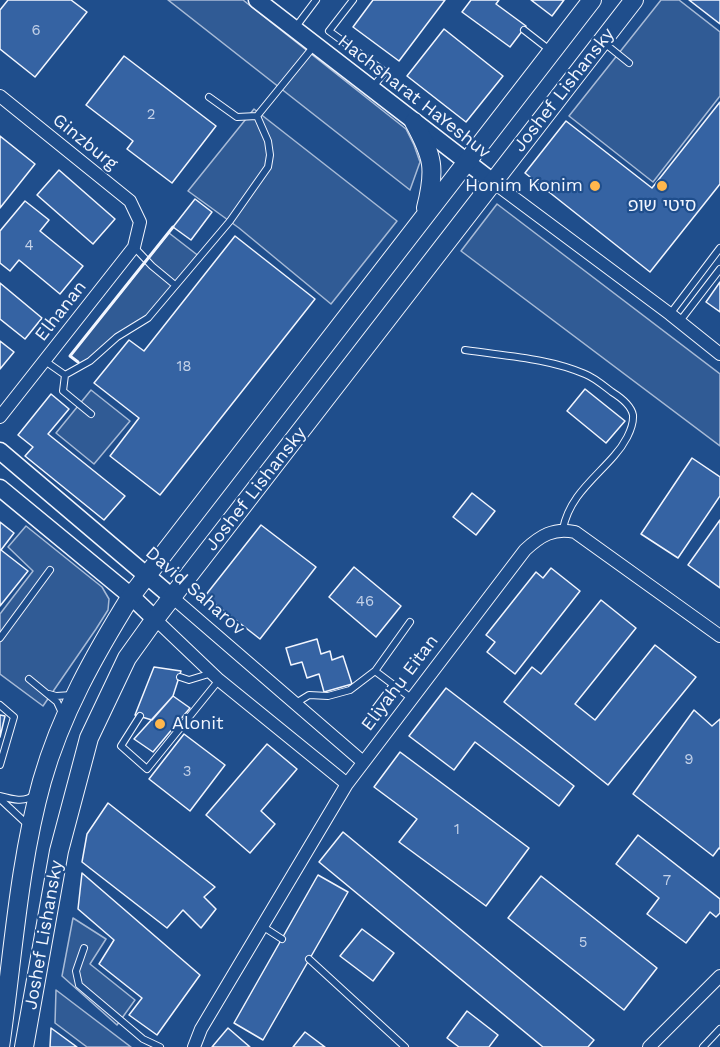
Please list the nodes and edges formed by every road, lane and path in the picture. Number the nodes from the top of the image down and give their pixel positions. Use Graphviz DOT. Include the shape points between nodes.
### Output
graph roads {
  1 [pos="258,0"];
  2 [pos="316,0"];
  3 [pos="353,0"];
  4 [pos="592,0"];
  5 [pos="634,0"];
  6 [pos="295,29"];
  7 [pos="524,30"];
  8 [pos="602,41"];
  9 [pos="315,45"];
  10 [pos="551,51"];
  11 [pos="629,63"];
  12 [pos="372,88"];
  13 [pos="0,96"];
  14 [pos="209,97"];
  15 [pos="257,116"];
  16 [pos="414,122"];
  17 [pos="466,162"];
  18 [pos="500,188"];
  19 [pos="424,215"];
  20 [pos="140,222"];
  21 [pos="134,247"];
  22 [pos="720,248"];
  23 [pos="720,269"];
  24 [pos="175,285"];
  25 [pos="675,318"];
  26 [pos="465,350"];
  27 [pos="720,354"];
  28 [pos="44,361"];
  29 [pos="65,375"];
  30 [pos="91,414"];
  31 [pos="0,417"];
  32 [pos="0,451"];
  33 [pos="0,488"];
  34 [pos="563,529"];
  35 [pos="50,570"];
  36 [pos="147,575"];
  37 [pos="131,596"];
  38 [pos="172,597"];
  39 [pos="155,618"];
  40 [pos="410,622"];
  41 [pos="720,636"];
  42 [pos="0,638"];
  43 [pos="375,671"];
  44 [pos="180,676"];
  45 [pos="216,676"];
  46 [pos="29,679"];
  47 [pos="393,685"];
  48 [pos="46,692"];
  49 [pos="75,695"];
  50 [pos="411,698"];
  51 [pos="296,704"];
  52 [pos="0,705"];
  53 [pos="140,716"];
  54 [pos="65,719"];
  55 [pos="366,721"];
  56 [pos="363,762"];
  57 [pos="0,765"];
  58 [pos="347,784"];
  59 [pos="40,791"];
  60 [pos="0,798"];
  61 [pos="30,827"];
  62 [pos="262,926"];
  63 [pos="282,939"];
  64 [pos="84,948"];
  65 [pos="309,958"];
  66 [pos="720,976"];
  67 [pos="3,1007"];
  68 [pos="720,1029"];
  69 [pos="0,1047"];
  70 [pos="24,1047"];
  71 [pos="160,1047"];
  72 [pos="194,1047"];
  73 [pos="405,1047"];
  74 [pos="649,1047"];
  75 [pos="703,1047"];
  1 -- 6 [label="street, Hachsharat HaYeshuv"];
  2 -- 6 [label="lane"];
  3 -- 12 [label="lane" via="329,31 385,72"];
  4 -- 10 [label="main road, Joshef Lishansky"];
  5 -- 8 [label="main road, Joshef Lishansky"];
  6 -- 9 [label="street, Hachsharat HaYeshuv"];
  7 -- 10 [label="lane"];
  8 -- 11 [label="lane"];
  8 -- 18 [label="main road, Joshef Lishansky" via="504,167"];
  9 -- 12 [label="street, Hachsharat HaYeshuv"];
  9 -- 15 [label="lane"];
  10 -- 17 [label="main road, Joshef Lishansky"];
  12 -- 16 [label="street, Hachsharat HaYeshuv"];
  13 -- 20 [label="street, Ginzburg" via="130,201"];
  14 -- 15 [label="lane" via="237,117"];
  15 -- 24 [label="lane" via="268,141 268,167 231,221"];
  16 -- 17 [label="street, Hachsharat HaYeshuv"];
  16 -- 19 [label="main road" via="429,150 432,165"];
  17 -- 18 [label="street, Hachsharat HaYeshuv"];
  17 -- 19 [label="main road, Joshef Lishansky"];
  18 -- 25 [label="street, Hachsharat HaYeshuv"];
  18 -- 38 [label="main road, Joshef Lishansky"];
  19 -- 36 [label="main road, Joshef Lishansky"];
  20 -- 21 [label="street, Elhanan"];
  21 -- 24 [label="lane"];
  21 -- 28 [label="street, Elhanan"];
  22 -- 25 [label="lane"];
  23 -- 25 [label="lane"];
  24 -- 29 [label="lane" via="148,318"];
  25 -- 27 [label="street, Hachsharat HaYeshuv"];
  26 -- 34 [label="lane" via="549,362 587,375 630,408 630,432 615,455 584,487"];
  28 -- 29 [label="lane"];
  28 -- 31 [label="street, Elhanan"];
  29 -- 30 [label="lane" via="63,391"];
  32 -- 36 [label="street, David Saharov"];
  33 -- 37 [label="street"];
  34 -- 41 [label="street" via="575,532"];
  34 -- 50 [label="street, Eliyahu Eitan" via="538,538 525,550"];
  35 -- 42 [label="lane"];
  36 -- 37 [label="main road, Joshef Lishansky"];
  36 -- 38 [label="street, David Saharov"];
  37 -- 39 [label="street"];
  37 -- 49 [label="main road, Joshef Lishansky"];
  38 -- 39 [label="main road, Joshef Lishansky"];
  38 -- 51 [label="street, David Saharov"];
  39 -- 45 [label="street"];
  39 -- 70 [label="main road, Joshef Lishansky" via="127,658 86,748 59,851"];
  40 -- 43 [label="lane"];
  43 -- 47 [label="lane"];
  43 -- 51 [label="lane" via="350,690 328,696 309,695"];
  44 -- 45 [label="lane" via="189,680"];
  45 -- 53 [label="lane" via="147,769 121,746"];
  45 -- 58 [label="street"];
  46 -- 48 [label="lane"];
  47 -- 50 [label="lane"];
  47 -- 55 [label="lane"];
  48 -- 49 [label="lane"];
  48 -- 54 [label="lane" via="57,702"];
  49 -- 54 [label="main road, Joshef Lishansky"];
  50 -- 56 [label="street, Eliyahu Eitan"];
  51 -- 56 [label="street, David Saharov"];
  52 -- 57 [label="lane" via="14,717"];
  54 -- 59 [label="main road, Joshef Lishansky"];
  56 -- 58 [label="street, Eliyahu Eitan"];
  58 -- 62 [label="street, Eliyahu Eitan"];
  59 -- 60 [label="lane" via="30,799"];
  59 -- 61 [label="main road, Joshef Lishansky"];
  60 -- 61 [label="lane"];
  61 -- 67 [label="main road, Joshef Lishansky"];
  62 -- 63 [label="lane"];
  62 -- 72 [label="street, Eliyahu Eitan"];
  64 -- 71 [label="lane" via="76,971 79,985 143,1039"];
  65 -- 73 [label="lane"];
  66 -- 74 [label="street"];
  67 -- 69 [label="main road, Joshef Lishansky"];
  68 -- 75 [label="lane"];
}
